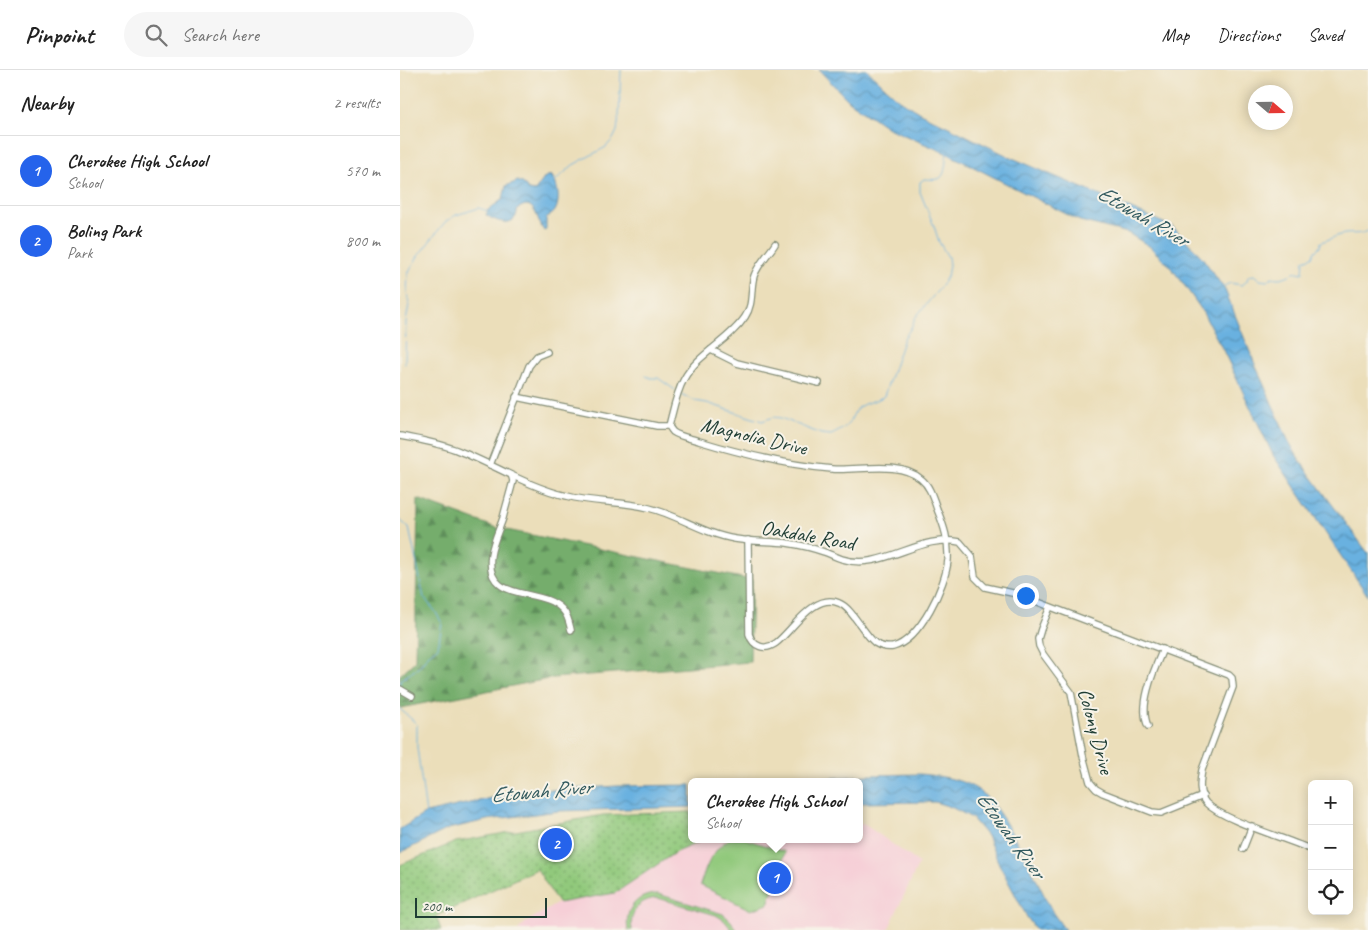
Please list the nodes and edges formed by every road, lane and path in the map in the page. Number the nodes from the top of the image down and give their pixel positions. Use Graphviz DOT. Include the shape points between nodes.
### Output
graph roads {
  1 [pos="776,244"];
  2 [pos="711,350"];
  3 [pos="546,352"];
  4 [pos="819,383"];
  5 [pos="516,396"];
  6 [pos="669,426"];
  7 [pos="400,436"];
  8 [pos="490,465"];
  9 [pos="512,477"];
  10 [pos="748,540"];
  11 [pos="948,541"];
  12 [pos="1050,606"];
  13 [pos="570,630"];
  14 [pos="1163,649"];
  15 [pos="400,689"];
  16 [pos="412,696"];
  17 [pos="1148,726"];
  18 [pos="1080,739"];
  19 [pos="1073,740"];
  20 [pos="1203,796"];
  21 [pos="1252,826"];
  22 [pos="1308,848"];
  23 [pos="1243,849"];
  1 -- 2 [label="street" via="754,276 747,314"];
  2 -- 4 [label="street" via="737,363"];
  2 -- 6 [label="street" via="684,378"];
  3 -- 5 [label="street" via="537,356 529,366"];
  5 -- 6 [label="street, Magnolia Drive"];
  5 -- 8 [label="street"];
  6 -- 11 [label="street, Magnolia Drive" via="673,432 714,446 783,462 834,469 877,468 910,472 920,477 929,488"];
  7 -- 8 [label="street, Oakdale Road" via="442,445"];
  8 -- 9 [label="street, Oakdale Road"];
  9 -- 10 [label="street, Oakdale Road" via="566,496 651,508 723,536"];
  9 -- 13 [label="street" via="491,554 494,575 497,581 514,592 557,604 567,616"];
  10 -- 11 [label="street, Oakdale Road" via="786,543 860,561"];
  10 -- 11 [label="street" via="749,634 754,644 762,647 778,642 816,606 833,601 844,606 875,643 893,647 909,637 937,597 946,572"];
  11 -- 12 [label="street" via="965,546 972,556 975,577 985,587"];
  12 -- 14 [label="street"];
  12 -- 18 [label="street, Colony Drive" via="1038,639 1044,654 1071,692"];
  14 -- 17 [label="street" via="1145,706"];
  14 -- 20 [label="street" via="1229,675 1233,683 1202,770"];
  15 -- 16 [label="street"];
  18 -- 19 [label="street"];
  18 -- 20 [label="street, Colony Drive" via="1090,782 1103,794 1161,813"];
  20 -- 21 [label="street" via="1205,802 1218,812"];
  21 -- 22 [label="street"];
  21 -- 23 [label="street"];
}
